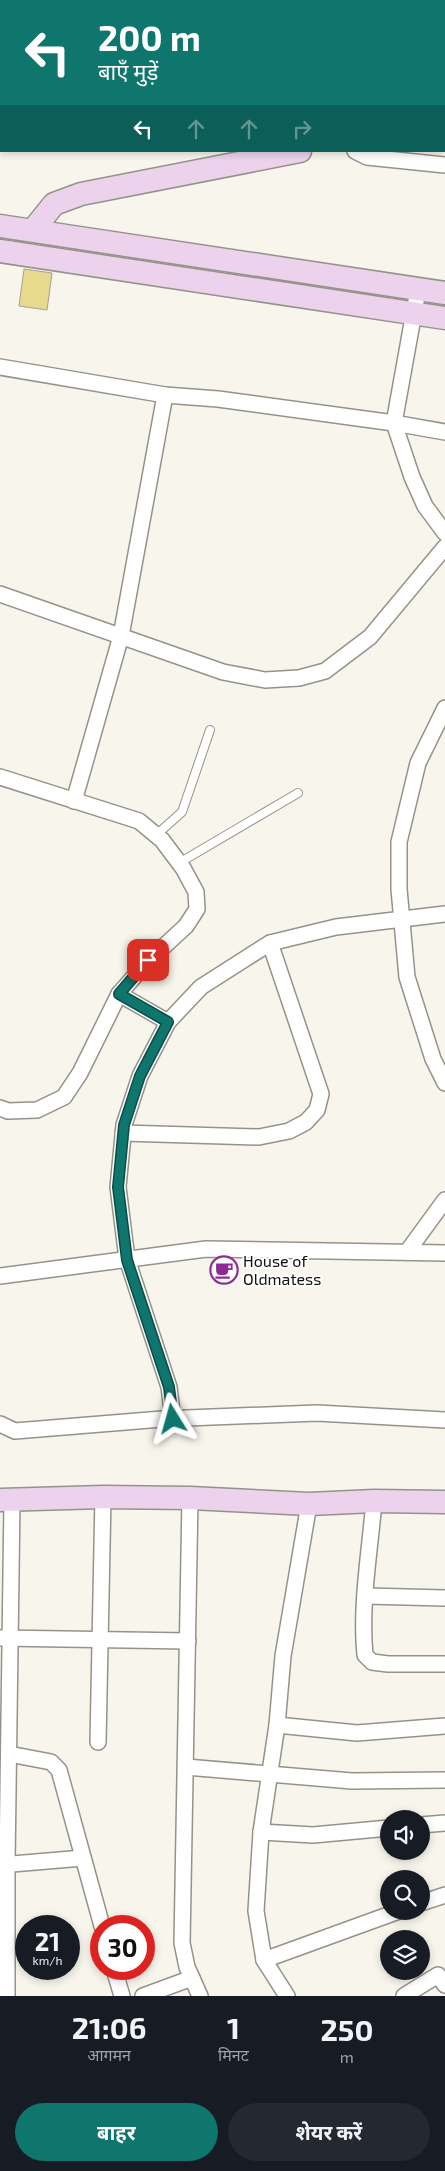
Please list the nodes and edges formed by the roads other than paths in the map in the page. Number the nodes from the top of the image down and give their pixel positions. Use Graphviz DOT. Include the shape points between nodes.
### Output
graph roads {
  1 [pos="295,152"];
  2 [pos="357,152"];
  3 [pos="445,165"];
  4 [pos="0,226"];
  5 [pos="33,230"];
  6 [pos="0,251"];
  7 [pos="418,290"];
  8 [pos="445,293"];
  9 [pos="414,313"];
  10 [pos="445,318"];
  11 [pos="0,367"];
  12 [pos="165,395"];
  13 [pos="394,423"];
  14 [pos="445,432"];
  15 [pos="445,533"];
  16 [pos="445,547"];
  17 [pos="0,594"];
  18 [pos="121,636"];
  19 [pos="445,708"];
  20 [pos="210,730"];
  21 [pos="0,777"];
  22 [pos="298,793"];
  23 [pos="74,801"];
  24 [pos="156,835"];
  25 [pos="179,863"];
  26 [pos="445,914"];
  27 [pos="402,918"];
  28 [pos="270,943"];
  29 [pos="119,994"];
  30 [pos="168,1022"];
  31 [pos="445,1083"];
  32 [pos="0,1108"];
  33 [pos="123,1133"];
  34 [pos="445,1200"];
  35 [pos="406,1252"];
  36 [pos="445,1253"];
  37 [pos="127,1260"];
  38 [pos="0,1276"];
  39 [pos="173,1419"];
  40 [pos="445,1420"];
  41 [pos="0,1424"];
  42 [pos="103,1497"];
  43 [pos="190,1498"];
  44 [pos="6,1500"];
  45 [pos="374,1501"];
  46 [pos="445,1502"];
  47 [pos="308,1504"];
  48 [pos="366,1596"];
  49 [pos="445,1598"];
  50 [pos="5,1638"];
  51 [pos="100,1640"];
  52 [pos="188,1641"];
  53 [pos="445,1664"];
  54 [pos="276,1725"];
  55 [pos="445,1726"];
  56 [pos="98,1742"];
  57 [pos="9,1754"];
  58 [pos="186,1767"];
  59 [pos="270,1774"];
  60 [pos="445,1780"];
  61 [pos="445,1823"];
  62 [pos="430,1824"];
  63 [pos="380,1829"];
  64 [pos="261,1832"];
  65 [pos="82,1858"];
  66 [pos="4,1864"];
  67 [pos="445,1895"];
  68 [pos="430,1900"];
  69 [pos="99,1915"];
  70 [pos="380,1918"];
  71 [pos="264,1960"];
  72 [pos="192,1978"];
  73 [pos="117,1980"];
  74 [pos="445,1985"];
  75 [pos="7,1996"];
  76 [pos="122,1996"];
  77 [pos="144,1996"];
  78 [pos="200,1996"];
  79 [pos="287,1996"];
  80 [pos="404,1996"];
  1 -- 5 [label="street" via="81,194 54,204"];
  2 -- 3 [label="street" via="367,157"];
  4 -- 5 [label="street"];
  5 -- 7 [label="street"];
  6 -- 9 [label="street"];
  7 -- 8 [label="street"];
  7 -- 9 [label="street"];
  9 -- 10 [label="street"];
  9 -- 13 [label="street"];
  11 -- 12 [label="street"];
  12 -- 13 [label="street"];
  12 -- 18 [label="street"];
  13 -- 14 [label="street"];
  13 -- 15 [label="street" via="425,506"];
  16 -- 18 [label="street" via="370,636 325,671 299,678 265,680 223,672"];
  17 -- 18 [label="street"];
  18 -- 23 [label="street"];
  19 -- 27 [label="street" via="418,763 399,842"];
  20 -- 24 [label="lane" via="182,812"];
  21 -- 23 [label="street"];
  22 -- 25 [label="lane"];
  23 -- 24 [label="street" via="139,820"];
  24 -- 25 [label="street"];
  25 -- 29 [label="street" via="196,892 197,909 186,926 148,960"];
  26 -- 27 [label="street"];
  27 -- 28 [label="street"];
  27 -- 31 [label="street" via="407,977 433,1059"];
  28 -- 30 [label="street" via="202,987"];
  28 -- 33 [label="street" via="321,1094 317,1110 306,1122 289,1131 259,1137"];
  29 -- 30 [label="street"];
  29 -- 32 [label="street" via="64,1097 37,1110 8,1111"];
  30 -- 33 [label="street" via="140,1076"];
  33 -- 37 [label="street" via="118,1187"];
  34 -- 35 [label="street"];
  35 -- 36 [label="street"];
  35 -- 37 [label="street" via="206,1249"];
  37 -- 38 [label="street"];
  37 -- 39 [label="street" via="169,1387"];
  39 -- 40 [label="street" via="317,1413"];
  39 -- 41 [label="street" via="15,1431"];
  42 -- 43 [label="street"];
  42 -- 44 [label="street"];
  42 -- 51 [label="street"];
  43 -- 47 [label="street"];
  43 -- 52 [label="street"];
  44 -- 50 [label="street"];
  45 -- 46 [label="street"];
  45 -- 47 [label="street"];
  45 -- 48 [label="street"];
  47 -- 54 [label="street" via="283,1656"];
  48 -- 49 [label="street"];
  48 -- 53 [label="street" via="363,1640 365,1655 372,1662"];
  50 -- 51 [label="street"];
  50 -- 57 [label="street"];
  51 -- 52 [label="street"];
  51 -- 56 [label="street"];
  52 -- 58 [label="street"];
  54 -- 55 [label="street" via="357,1733"];
  54 -- 59 [label="street"];
  57 -- 65 [label="street" via="51,1762 59,1770"];
  57 -- 66 [label="street"];
  58 -- 59 [label="street"];
  58 -- 72 [label="street" via="182,1943"];
  59 -- 60 [label="street" via="352,1780"];
  59 -- 64 [label="street"];
  61 -- 62 [label="street"];
  63 -- 64 [label="street" via="313,1835"];
  64 -- 71 [label="street" via="256,1911"];
  65 -- 66 [label="street"];
  65 -- 69 [label="street"];
  66 -- 75 [label="street"];
  67 -- 68 [label="street"];
  70 -- 71 [label="street"];
  71 -- 79 [label="street"];
  72 -- 77 [label="street"];
  72 -- 78 [label="street"];
  73 -- 76 [label="street"];
  74 -- 80 [label="street" via="438,1975"];
}
